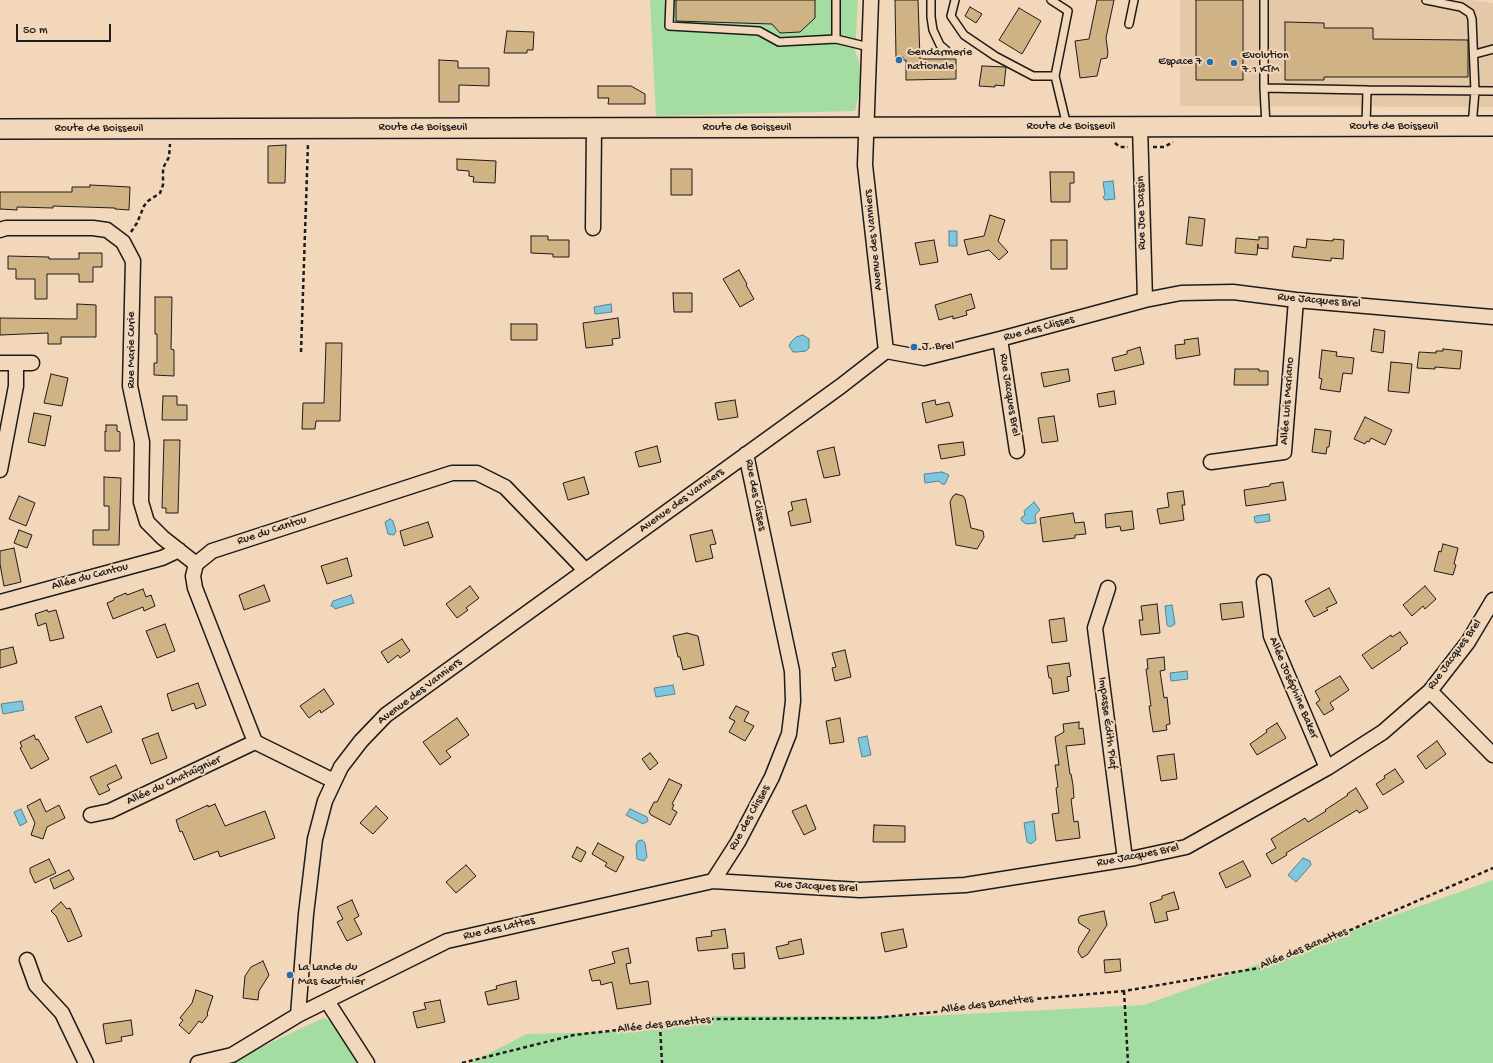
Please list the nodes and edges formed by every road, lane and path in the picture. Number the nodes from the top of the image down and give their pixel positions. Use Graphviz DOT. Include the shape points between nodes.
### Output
graph roads {
  1 [pos="670,0"];
  2 [pos="836,0"];
  3 [pos="871,0"];
  4 [pos="931,0"];
  5 [pos="955,0"];
  6 [pos="1051,0"];
  7 [pos="1134,0"];
  8 [pos="1264,0"];
  9 [pos="1426,0"];
  10 [pos="1129,24"];
  11 [pos="836,39"];
  12 [pos="869,47"];
  13 [pos="1493,49"];
  14 [pos="946,50"];
  15 [pos="1475,54"];
  16 [pos="1055,76"];
  17 [pos="1264,88"];
  18 [pos="1367,90"];
  19 [pos="1475,91"];
  20 [pos="1493,91"];
  21 [pos="1140,126"];
  22 [pos="1266,126"];
  23 [pos="1472,126"];
  24 [pos="1493,126"];
  25 [pos="1067,127"];
  26 [pos="1366,127"];
  27 [pos="308,128"];
  28 [pos="594,128"];
  29 [pos="866,128"];
  30 [pos="0,129"];
  31 [pos="171,129"];
  32 [pos="593,228"];
  33 [pos="0,230"];
  34 [pos="123,242"];
  35 [pos="1145,300"];
  36 [pos="1296,300"];
  37 [pos="1493,317"];
  38 [pos="1000,339"];
  39 [pos="886,351"];
  40 [pos="301,352"];
  41 [pos="0,363"];
  42 [pos="16,363"];
  43 [pos="32,363"];
  44 [pos="1017,451"];
  45 [pos="746,454"];
  46 [pos="1211,462"];
  47 [pos="0,470"];
  48 [pos="179,550"];
  49 [pos="196,564"];
  50 [pos="586,571"];
  51 [pos="1264,582"];
  52 [pos="1108,588"];
  53 [pos="1493,600"];
  54 [pos="0,602"];
  55 [pos="1430,691"];
  56 [pos="255,742"];
  57 [pos="1493,755"];
  58 [pos="1327,768"];
  59 [pos="334,781"];
  60 [pos="91,815"];
  61 [pos="1125,860"];
  62 [pos="1493,868"];
  63 [pos="713,881"];
  64 [pos="27,960"];
  65 [pos="1124,991"];
  66 [pos="327,1001"];
  67 [pos="298,1015"];
  68 [pos="660,1025"];
  69 [pos="86,1063"];
  70 [pos="198,1063"];
  71 [pos="367,1063"];
  72 [pos="462,1063"];
  73 [pos="662,1063"];
  74 [pos="1128,1063"];
  1 -- 11 [label="lane" via="669,26 759,31 779,42"];
  2 -- 11 [label="lane"];
  3 -- 12 [label="street, Avenue des Vanniers"];
  4 -- 14 [label="lane" via="933,30"];
  5 -- 16 [label="lane" via="950,16 964,35 995,56 1033,76"];
  6 -- 16 [label="lane" via="1068,11"];
  7 -- 10 [label="lane"];
  8 -- 17 [label="lane"];
  9 -- 15 [label="lane" via="1461,6 1470,13"];
  11 -- 12 [label="lane"];
  12 -- 29 [label="street, Avenue des Vanniers"];
  13 -- 15 [label="lane"];
  15 -- 19 [label="lane"];
  16 -- 25 [label="lane"];
  17 -- 18 [label="lane"];
  17 -- 22 [label="lane"];
  18 -- 19 [label="lane"];
  18 -- 26 [label="lane"];
  19 -- 20 [label="lane"];
  19 -- 23 [label="lane"];
  21 -- 22 [label="main road, Route de Boisseuil"];
  21 -- 25 [label="main road, Route de Boisseuil"];
  21 -- 35 [label="street, Rue Joe Dassin"];
  22 -- 26 [label="main road, Route de Boisseuil"];
  23 -- 24 [label="main road, Route de Boisseuil"];
  23 -- 26 [label="main road, Route de Boisseuil"];
  25 -- 29 [label="main road, Route de Boisseuil"];
  27 -- 28 [label="main road, Route de Boisseuil"];
  27 -- 31 [label="main road, Route de Boisseuil"];
  27 -- 40 [label="path"];
  28 -- 29 [label="main road, Route de Boisseuil"];
  28 -- 32 [label="street"];
  29 -- 39 [label="street, Avenue des Vanniers" via="865,164"];
  30 -- 31 [label="main road, Route de Boisseuil"];
  31 -- 34 [label="path" via="169,156 163,168 163,185 160,193 144,206 137,223"];
  33 -- 34 [label="street, Rue Marie Curie" via="93,228 107,230"];
  34 -- 48 [label="street, Rue Marie Curie" via="133,261 130,386 142,442 141,502 147,522"];
  35 -- 36 [label="street, Rue Jacques Brel" via="1181,293 1233,292"];
  35 -- 38 [label="street, Rue des Clisses"];
  36 -- 37 [label="street, Rue Jacques Brel"];
  36 -- 46 [label="street, Allée Luis Mariano" via="1284,452"];
  38 -- 39 [label="street, Rue des Clisses" via="924,358"];
  38 -- 44 [label="street, Rue Jacques Brel"];
  39 -- 45 [label="street, Rue des Clisses"];
  41 -- 42 [label="street"];
  42 -- 43 [label="street"];
  42 -- 47 [label="street" via="16,386"];
  45 -- 50 [label="street, Avenue des Vanniers"];
  45 -- 63 [label="street, Rue des Clisses" via="792,671 793,701 789,734 772,778 738,842"];
  48 -- 49 [label="street, Rue Marie Curie"];
  48 -- 54 [label="street, Allée du Cantou" via="162,558"];
  49 -- 50 [label="street, Rue du Cantou" via="212,550 452,473 477,473 505,487"];
  49 -- 56 [label="street" via="193,576 195,588"];
  50 -- 59 [label="street, Avenue des Vanniers" via="386,715 361,741 341,767"];
  51 -- 58 [label="street, Allée Joséphine Baker" via="1271,636"];
  52 -- 61 [label="street, Impasse Édith Piaf" via="1095,628"];
  53 -- 55 [label="street, Rue Jacques Brel" via="1468,642"];
  55 -- 57 [label="street"];
  55 -- 58 [label="street, Rue Jacques Brel" via="1383,732"];
  56 -- 59 [label="street"];
  56 -- 60 [label="street, Allée du Chataîgnier" via="110,811"];
  58 -- 61 [label="street, Rue Jacques Brel" via="1186,847"];
  59 -- 67 [label="street, Avenue des Vanniers" via="325,801 315,839"];
  61 -- 63 [label="street, Rue Jacques Brel" via="957,885 860,890"];
  62 -- 65 [label="path, Allée des Banettes" via="1265,967"];
  63 -- 66 [label="street, Rue des Lattes" via="447,941"];
  64 -- 69 [label="street" via="36,985 62,1013"];
  65 -- 68 [label="path, Allée des Banettes" via="1002,1002 967,1009 874,1018 713,1019"];
  65 -- 74 [label="path"];
  66 -- 67 [label="street, Rue des Lattes"];
  66 -- 71 [label="street"];
  67 -- 70 [label="street" via="232,1055"];
  68 -- 72 [label="path, Allée des Banettes" via="574,1035"];
  68 -- 73 [label="path"];
}
